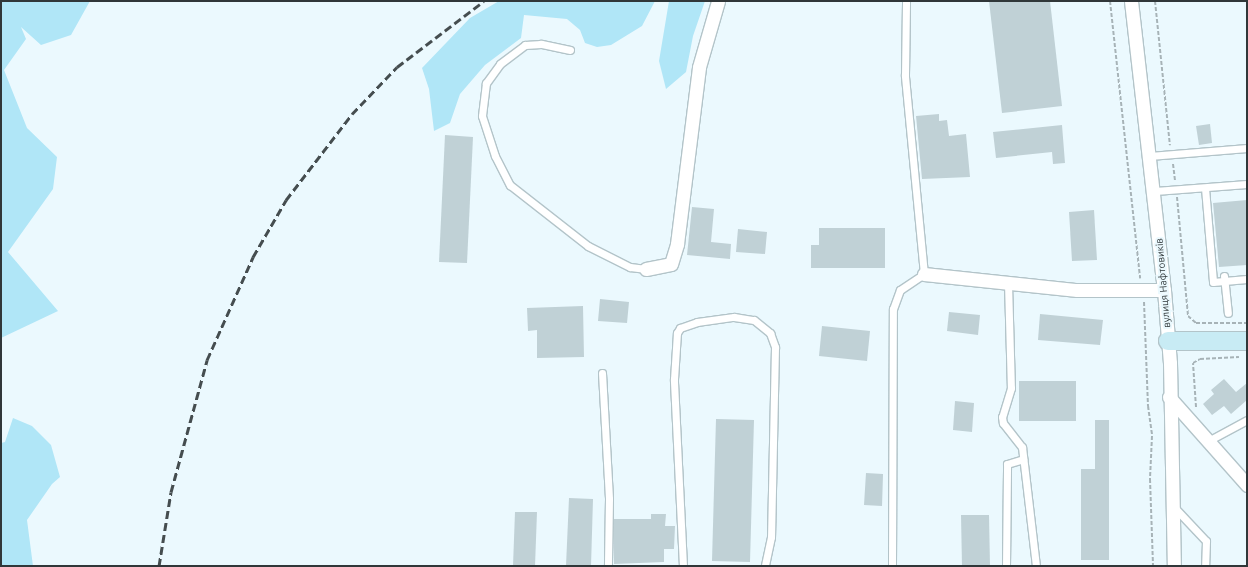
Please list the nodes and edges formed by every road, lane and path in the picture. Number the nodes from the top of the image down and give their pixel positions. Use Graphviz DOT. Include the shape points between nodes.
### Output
graph roads {
  1 [pos="718,1"];
  2 [pos="906,1"];
  3 [pos="1110,1"];
  4 [pos="1131,1"];
  5 [pos="570,50"];
  6 [pos="1247,148"];
  7 [pos="1150,156"];
  8 [pos="1247,184"];
  9 [pos="1207,187"];
  10 [pos="1155,191"];
  11 [pos="646,269"];
  12 [pos="924,274"];
  13 [pos="1247,274"];
  14 [pos="1225,279"];
  15 [pos="1247,279"];
  16 [pos="1008,283"];
  17 [pos="1142,290"];
  18 [pos="1164,290"];
  19 [pos="1228,313"];
  20 [pos="1244,339"];
  21 [pos="1168,342"];
  22 [pos="1247,357"];
  23 [pos="602,373"];
  24 [pos="1170,396"];
  25 [pos="1196,413"];
  26 [pos="1247,420"];
  27 [pos="1208,441"];
  28 [pos="1023,459"];
  29 [pos="1247,486"];
  30 [pos="1171,503"];
  31 [pos="608,566"];
  32 [pos="682,566"];
  33 [pos="765,566"];
  34 [pos="892,566"];
  35 [pos="1006,566"];
  36 [pos="1036,566"];
  37 [pos="1152,566"];
  38 [pos="1174,566"];
  39 [pos="1205,566"];
  1 -- 11 [label="street" via="699,68 678,244 671,264"];
  2 -- 12 [label="lane" via="905,74"];
  3 -- 17 [label="path"];
  4 -- 7 [label="street, вулиця Нафтовиків"];
  5 -- 11 [label="lane" via="541,44 525,45 500,64 486,83 482,116 493,149 510,185 548,216 588,246 630,267"];
  6 -- 7 [label="lane"];
  7 -- 10 [label="street, вулиця Нафтовиків"];
  8 -- 9 [label="lane"];
  9 -- 10 [label="lane"];
  9 -- 14 [label="lane" via="1215,277 1213,282"];
  10 -- 18 [label="street, вулиця Нафтовиків"];
  12 -- 16 [label="street"];
  12 -- 34 [label="lane" via="900,290 893,309"];
  13 -- 14 [label="lane"];
  14 -- 15 [label="lane"];
  14 -- 19 [label="lane"];
  16 -- 17 [label="street" via="1077,290"];
  16 -- 28 [label="lane" via="1011,388 1002,417 1003,423 1022,447"];
  17 -- 18 [label="street"];
  17 -- 37 [label="path" via="1152,436"];
  18 -- 21 [label="street, вулиця Нафтовиків"];
  20 -- 21 [label="main road"];
  21 -- 24 [label="street, вулиця Нафтовиків"];
  22 -- 25 [label="path" via="1200,359 1193,363"];
  23 -- 31 [label="lane" via="609,499"];
  24 -- 27 [label="street"];
  24 -- 30 [label="street, вулиця Нафтовиків"];
  26 -- 27 [label="lane"];
  27 -- 29 [label="street"];
  28 -- 35 [label="lane" via="1007,464"];
  28 -- 36 [label="lane"];
  30 -- 38 [label="street, вулиця Нафтовиків"];
  30 -- 39 [label="lane" via="1206,541"];
  32 -- 33 [label="lane" via="674,379 677,333 680,328 697,322 734,317 754,320 770,333 775,347 771,537"];
}
